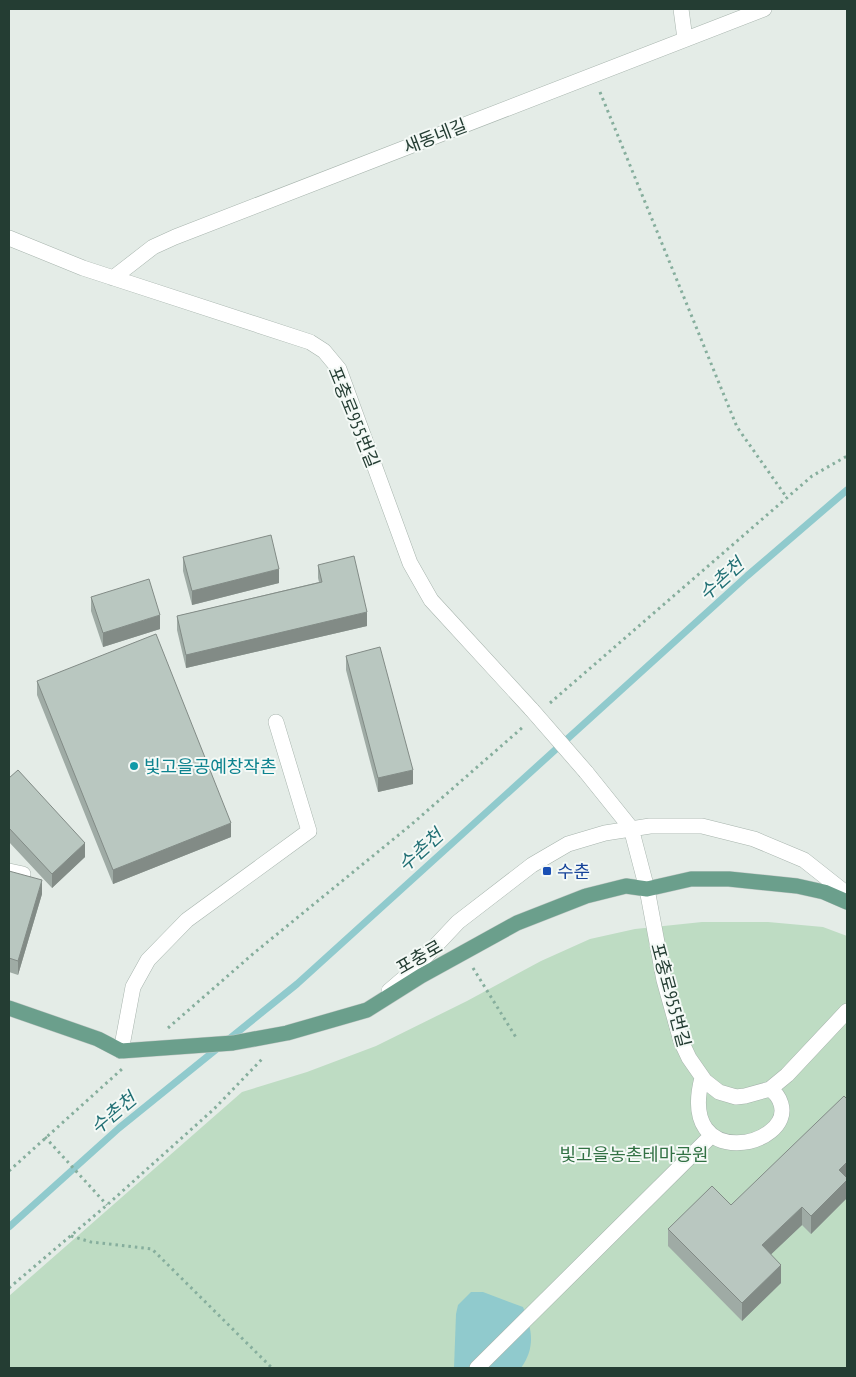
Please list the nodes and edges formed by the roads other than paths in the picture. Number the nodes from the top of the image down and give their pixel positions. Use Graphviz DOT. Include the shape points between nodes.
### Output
graph roads {
  1 [pos="681,9"];
  2 [pos="764,9"];
  3 [pos="685,39"];
  4 [pos="9,238"];
  5 [pos="113,278"];
  6 [pos="276,722"];
  7 [pos="631,828"];
  8 [pos="647,888"];
  9 [pos="847,894"];
  10 [pos="847,902"];
  11 [pos="9,1008"];
  12 [pos="367,1010"];
  13 [pos="847,1011"];
  14 [pos="121,1051"];
  15 [pos="702,1078"];
  16 [pos="770,1089"];
  17 [pos="711,1136"];
  18 [pos="477,1368"];
  1 -- 3 [label="street"];
  2 -- 3 [label="street, 새동네길"];
  3 -- 5 [label="street, 새동네길" via="175,237 153,247"];
  4 -- 5 [label="street, 포충로955번길"];
  5 -- 7 [label="street, 포충로955번길, bridge" via="310,342 328,355 339,369 410,563 421,584 435,604 539,708"];
  6 -- 14 [label="street" via="309,831 187,920 148,960 132,987"];
  7 -- 8 [label="street, 포충로955번길"];
  7 -- 9 [label="street" via="702,826 754,839 804,860"];
  7 -- 12 [label="street" via="568,844 532,864 458,922 410,973"];
  8 -- 10 [label="main road, 포충로" via="691,879 729,879 797,886 824,892"];
  8 -- 12 [label="main road, 포충로" via="626,886 586,896 517,923"];
  8 -- 15 [label="street, 포충로955번길" via="664,980 681,1041"];
  11 -- 14 [label="main road" via="98,1039"];
  12 -- 14 [label="main road, 포충로" via="233,1044"];
  13 -- 16 [label="street, 포충로955번길"];
  15 -- 16 [label="street, 포충로955번길" via="729,1096 745,1096"];
  15 -- 17 [label="street" via="698,1107 705,1129"];
  16 -- 17 [label="street" via="776,1093 783,1110 779,1124 754,1140 738,1144"];
  17 -- 18 [label="street"];
}
